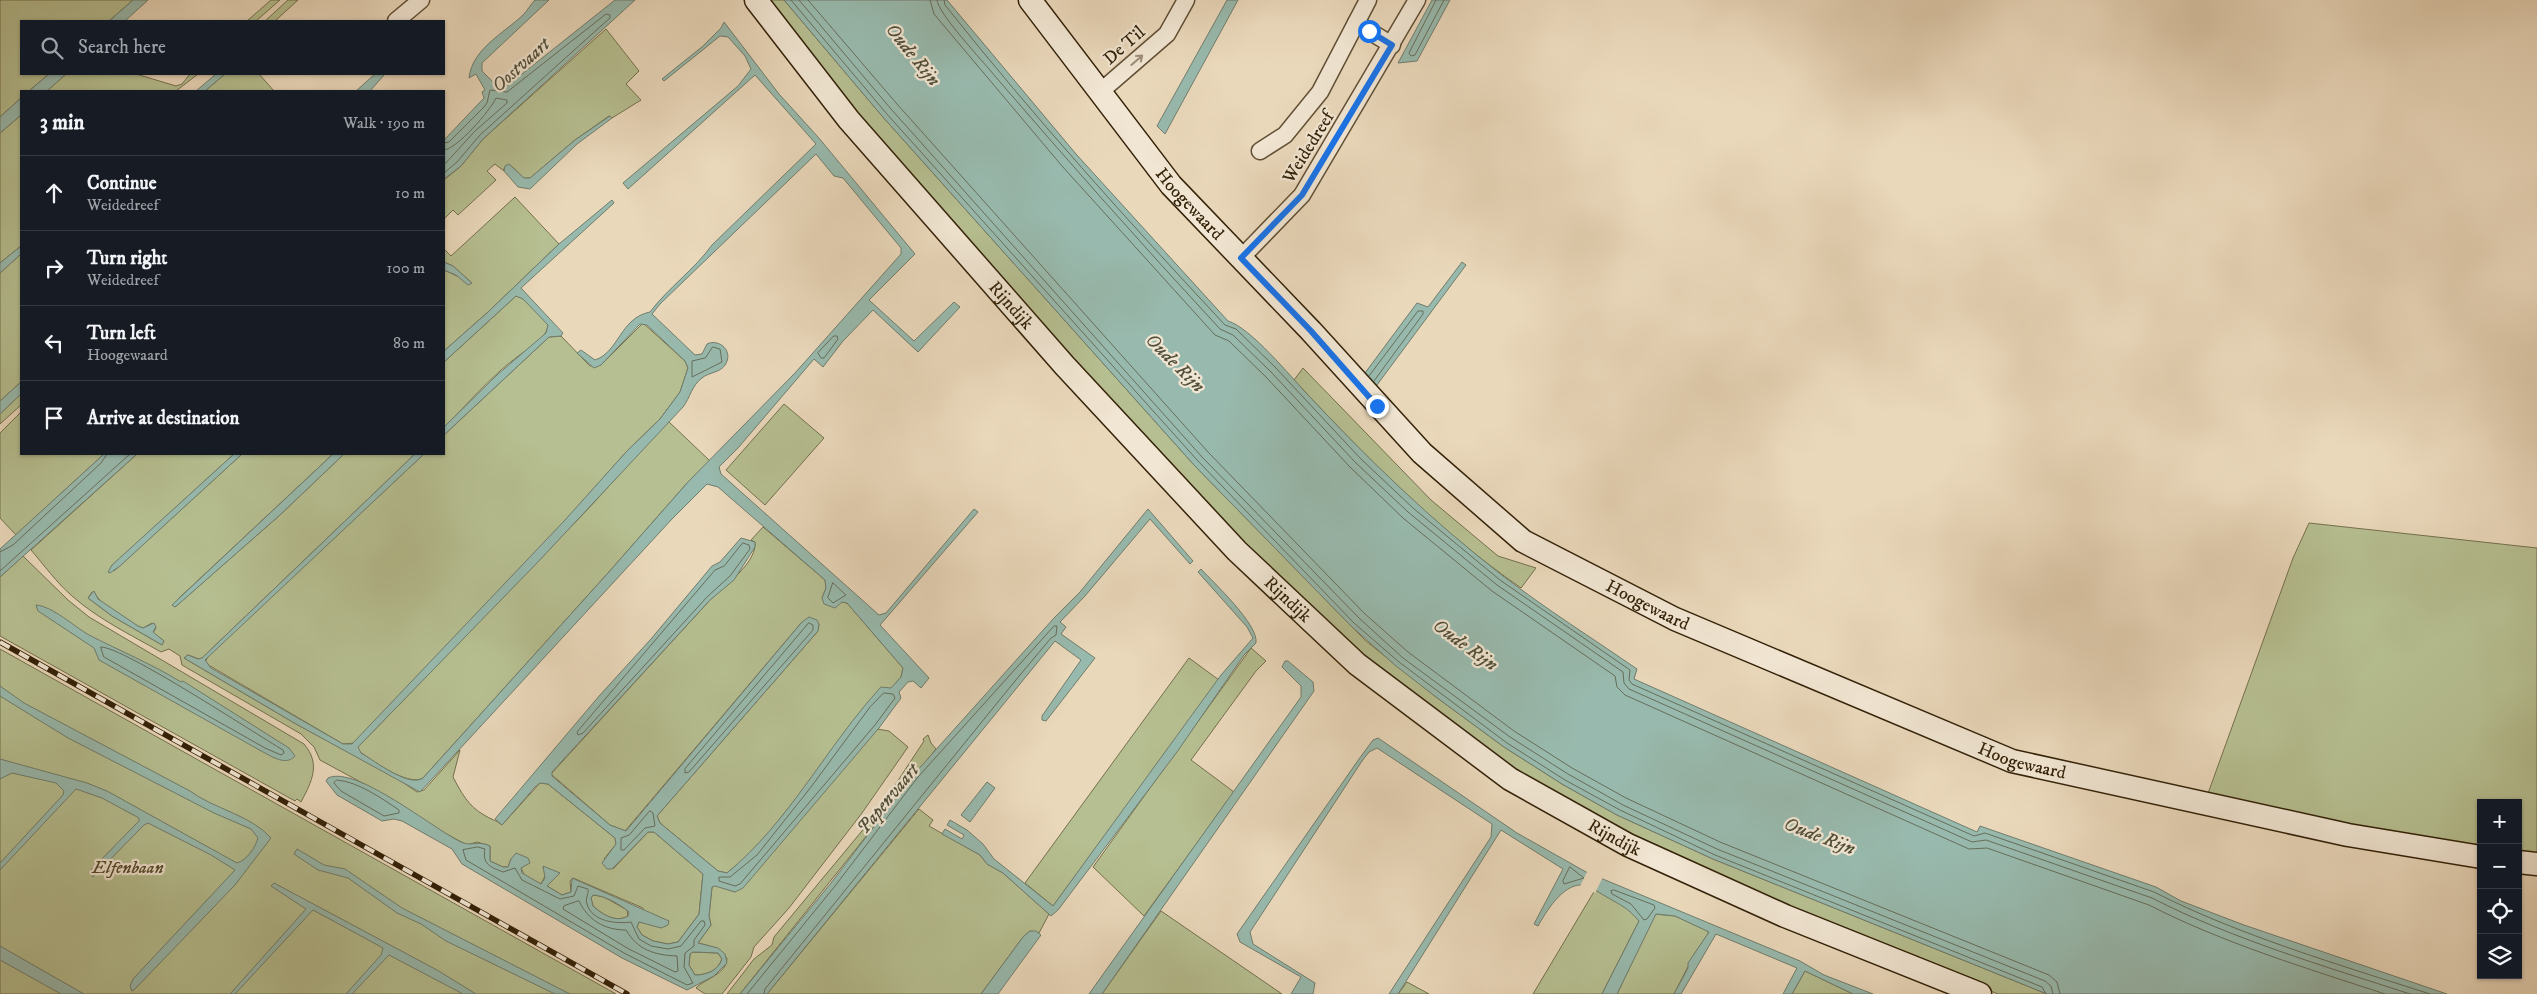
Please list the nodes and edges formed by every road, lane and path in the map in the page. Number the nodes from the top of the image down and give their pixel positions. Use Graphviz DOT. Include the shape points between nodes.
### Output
graph roads {
  1 [pos="421,0"];
  2 [pos="756,0"];
  3 [pos="1030,0"];
  4 [pos="1186,0"];
  5 [pos="1368,0"];
  6 [pos="1417,0"];
  7 [pos="397,20"];
  8 [pos="1356,23"];
  9 [pos="1392,45"];
  10 [pos="1100,92"];
  11 [pos="1260,151"];
  12 [pos="1241,258"];
  13 [pos="2477,856"];
  14 [pos="2522,862"];
  15 [pos="2537,864"];
  16 [pos="1980,994"];
  1 -- 7 [label="street"];
  2 -- 16 [label="street, Rijndijk" via="890,169 1065,366 1237,551 1358,664 1510,779 1628,845 1786,916"];
  3 -- 10 [label="street, Hoogewaard"];
  10 -- 4 [label="street, De Til, one-way" via="1167,34"];
  5 -- 8 [label="street, Weidedreef"];
  6 -- 9 [label="street, Weidedreef"];
  8 -- 9 [label="street"];
  8 -- 11 [label="street, Weidedreef" via="1320,92 1285,135"];
  9 -- 12 [label="street, Weidedreef" via="1302,195"];
  10 -- 12 [label="street, Hoogewaard" via="1170,185"];
  12 -- 13 [label="street, Hoogewaard" via="1422,453 1523,541 1675,619 2012,761 2348,835"];
  14 -- 15 [label="street"];
}
